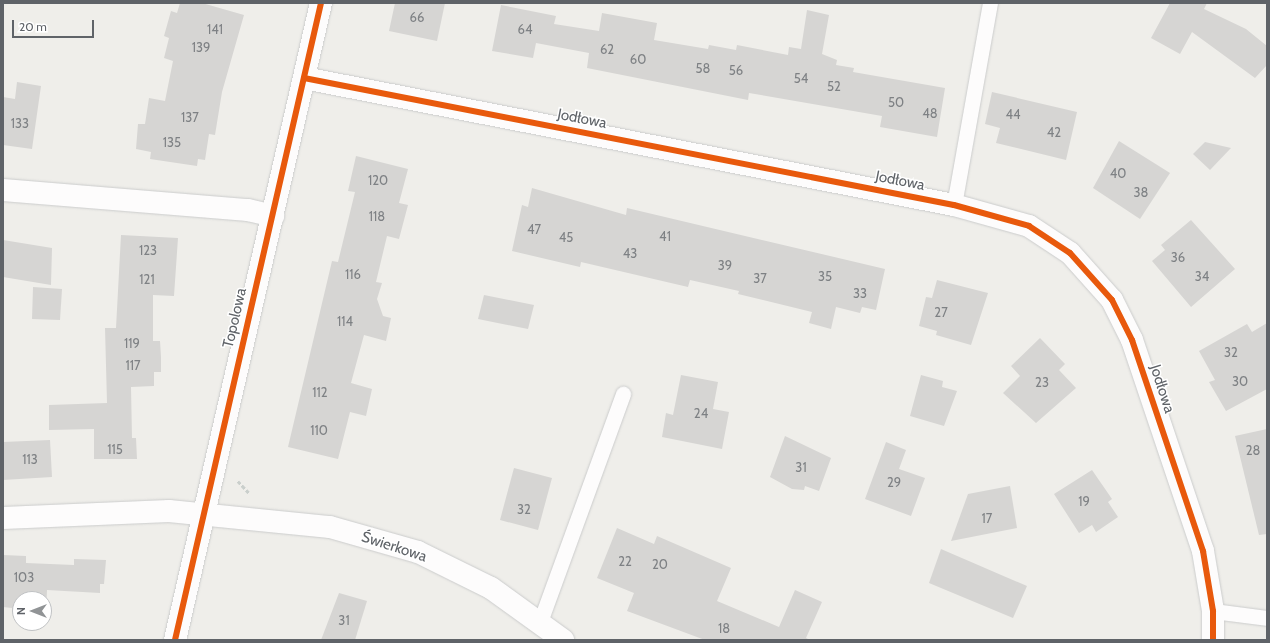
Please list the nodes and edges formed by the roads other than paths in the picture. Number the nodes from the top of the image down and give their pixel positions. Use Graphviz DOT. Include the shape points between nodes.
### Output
graph roads {
  1 [pos="321,3"];
  2 [pos="990,3"];
  3 [pos="304,78"];
  4 [pos="3,190"];
  5 [pos="954,205"];
  6 [pos="273,216"];
  7 [pos="623,394"];
  8 [pos="203,513"];
  9 [pos="3,518"];
  10 [pos="1213,611"];
  11 [pos="1267,618"];
  12 [pos="540,622"];
  13 [pos="175,640"];
  14 [pos="563,640"];
  15 [pos="1212,640"];
  1 -- 3 [label="street, Topolowa"];
  2 -- 5 [label="lane"];
  3 -- 5 [label="street, Jodłowa"];
  3 -- 6 [label="street, Topolowa"];
  4 -- 6 [label="street" via="248,210"];
  5 -- 10 [label="street, Jodłowa" via="1029,226 1070,253 1112,300 1132,340 1203,551"];
  6 -- 8 [label="street, Topolowa"];
  7 -- 12 [label="lane"];
  8 -- 9 [label="street"];
  8 -- 12 [label="street, Świerkowa" via="330,527 418,552 491,588"];
  8 -- 13 [label="street, Topolowa"];
  10 -- 11 [label="lane"];
  10 -- 15 [label="street, Jodłowa"];
  12 -- 14 [label="street, Świerkowa"];
}
